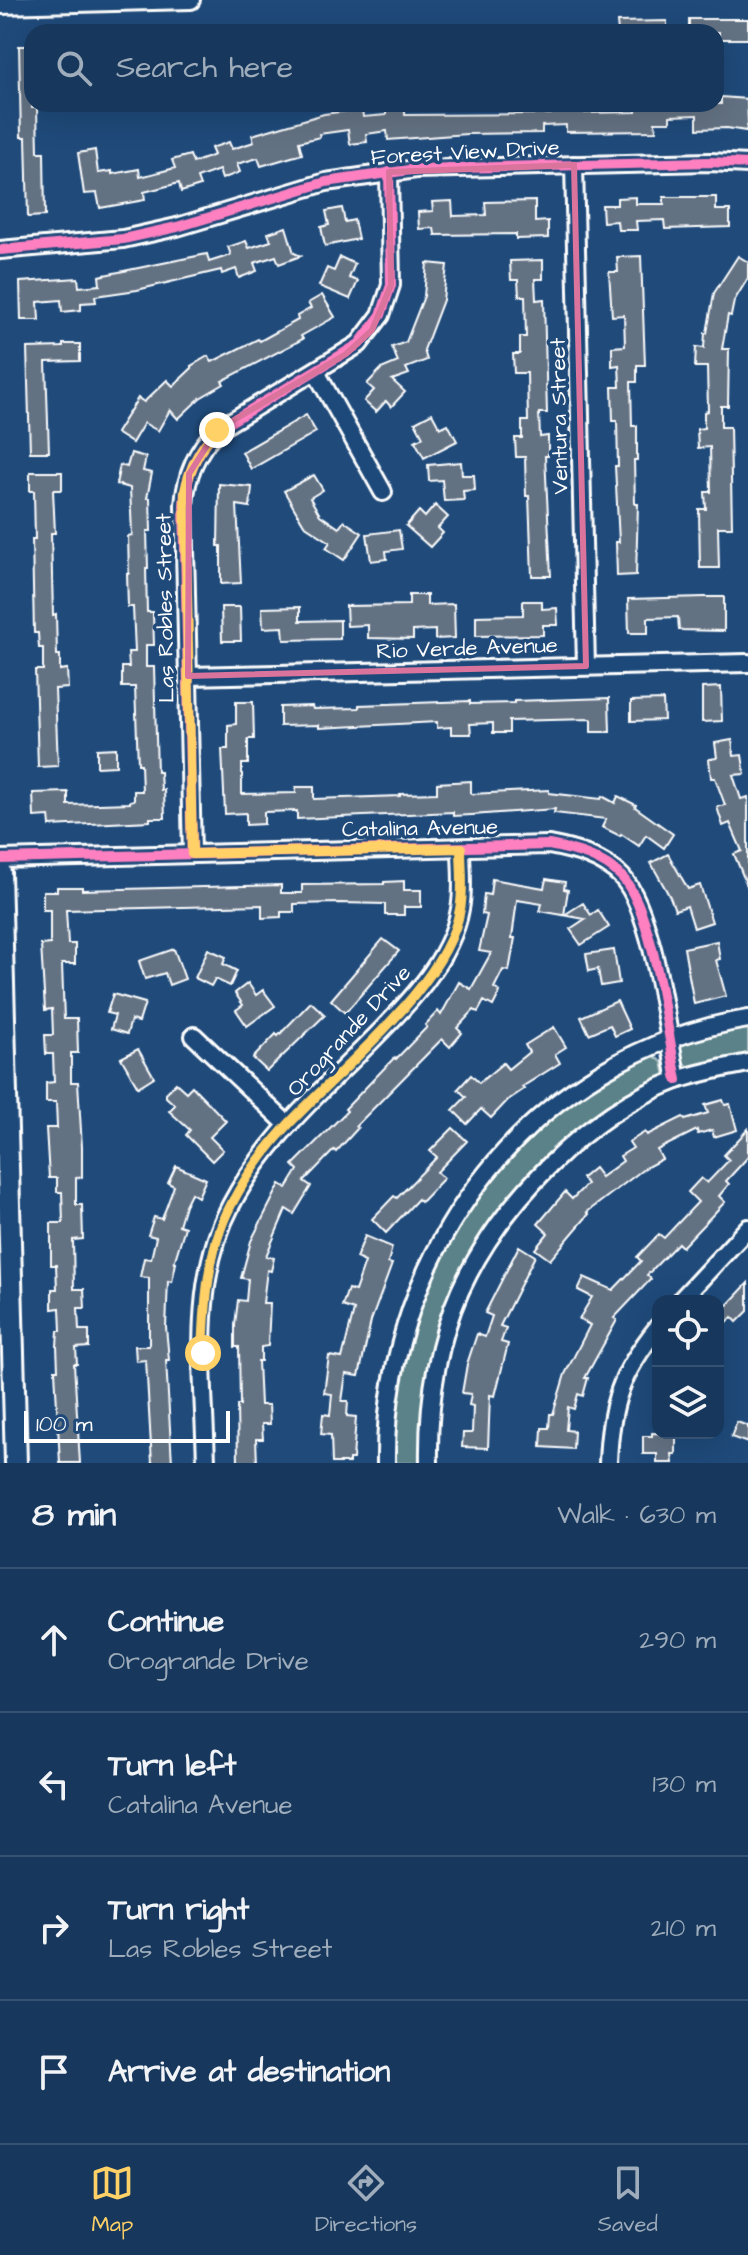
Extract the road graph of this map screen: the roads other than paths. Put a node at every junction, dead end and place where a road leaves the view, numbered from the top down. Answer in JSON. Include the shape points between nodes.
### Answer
{"nodes":[{"id":1,"x":191,"y":0,"type":"edge"},
{"id":2,"x":0,"y":5,"type":"edge"},
{"id":3,"x":748,"y":164,"type":"edge"},
{"id":4,"x":574,"y":165,"type":"junction"},
{"id":5,"x":389,"y":172,"type":"junction"},
{"id":6,"x":0,"y":250,"type":"edge"},
{"id":7,"x":316,"y":372,"type":"junction"},
{"id":8,"x":383,"y":492,"type":"dead end"},
{"id":9,"x":748,"y":663,"type":"edge"},
{"id":10,"x":586,"y":666,"type":"junction"},
{"id":11,"x":188,"y":676,"type":"junction"},
{"id":12,"x":461,"y":848,"type":"junction"},
{"id":13,"x":192,"y":854,"type":"junction"},
{"id":14,"x":0,"y":859,"type":"edge"},
{"id":15,"x":0,"y":872,"type":"edge"},
{"id":16,"x":748,"y":1019,"type":"edge"},
{"id":17,"x":194,"y":1036,"type":"dead end"},
{"id":18,"x":668,"y":1038,"type":"junction"},
{"id":19,"x":748,"y":1063,"type":"edge"},
{"id":20,"x":677,"y":1080,"type":"junction"},
{"id":21,"x":288,"y":1125,"type":"junction"},
{"id":22,"x":748,"y":1228,"type":"edge"},
{"id":23,"x":686,"y":1295,"type":"edge"},
{"id":24,"x":652,"y":1335,"type":"edge"},
{"id":25,"x":16,"y":1463,"type":"edge"},
{"id":26,"x":206,"y":1463,"type":"edge"},
{"id":27,"x":386,"y":1463,"type":"edge"},
{"id":28,"x":429,"y":1463,"type":"edge"},
{"id":29,"x":608,"y":1463,"type":"edge"}],
"edges":[{"from":1,"to":2,"type":"street"},
{"from":3,"to":4,"type":"street","name":"Forest View Drive"},
{"from":4,"to":5,"type":"street","name":"Forest View Drive"},
{"from":4,"to":10,"type":"street","name":"Ventura Street"},
{"from":5,"to":6,"type":"street","name":"Forest View Drive","via":[[326,182],[123,239]]},
{"from":5,"to":7,"type":"street","name":"Las Robles Street","via":[[392,265],[387,302],[359,344]]},
{"from":7,"to":8,"type":"street"},
{"from":7,"to":11,"type":"street","name":"Las Robles Street","via":[[217,430],[196,457],[184,505]]},
{"from":9,"to":10,"type":"street","name":"Rio Verde Avenue"},
{"from":10,"to":11,"type":"street","name":"Rio Verde Avenue"},
{"from":11,"to":13,"type":"street","name":"Las Robles Street"},
{"from":12,"to":13,"type":"street","name":"Catalina Avenue"},
{"from":12,"to":18,"type":"street","name":"Catalina Avenue","via":[[549,845],[582,852],[622,877],[651,942]]},
{"from":12,"to":21,"type":"street","name":"Orogrande Drive","via":[[460,910],[427,979]]},
{"from":13,"to":14,"type":"street","name":"Catalina Avenue"},
{"from":15,"to":25,"type":"street"},
{"from":16,"to":18,"type":"street"},
{"from":17,"to":21,"type":"street"},
{"from":18,"to":20,"type":"street","name":"Catalina Avenue"},
{"from":18,"to":27,"type":"street","via":[[587,1080],[551,1108],[517,1137],[454,1215],[406,1323],[390,1392]]},
{"from":19,"to":20,"type":"street"},
{"from":20,"to":28,"type":"street","via":[[586,1133],[514,1204],[491,1239],[461,1291],[442,1342],[432,1395]]},
{"from":21,"to":26,"type":"street","name":"Orogrande Drive","via":[[229,1207],[212,1256],[203,1340]]},
{"from":22,"to":23,"type":"street"},
{"from":24,"to":29,"type":"street","via":[[621,1384],[609,1431]]}]}
